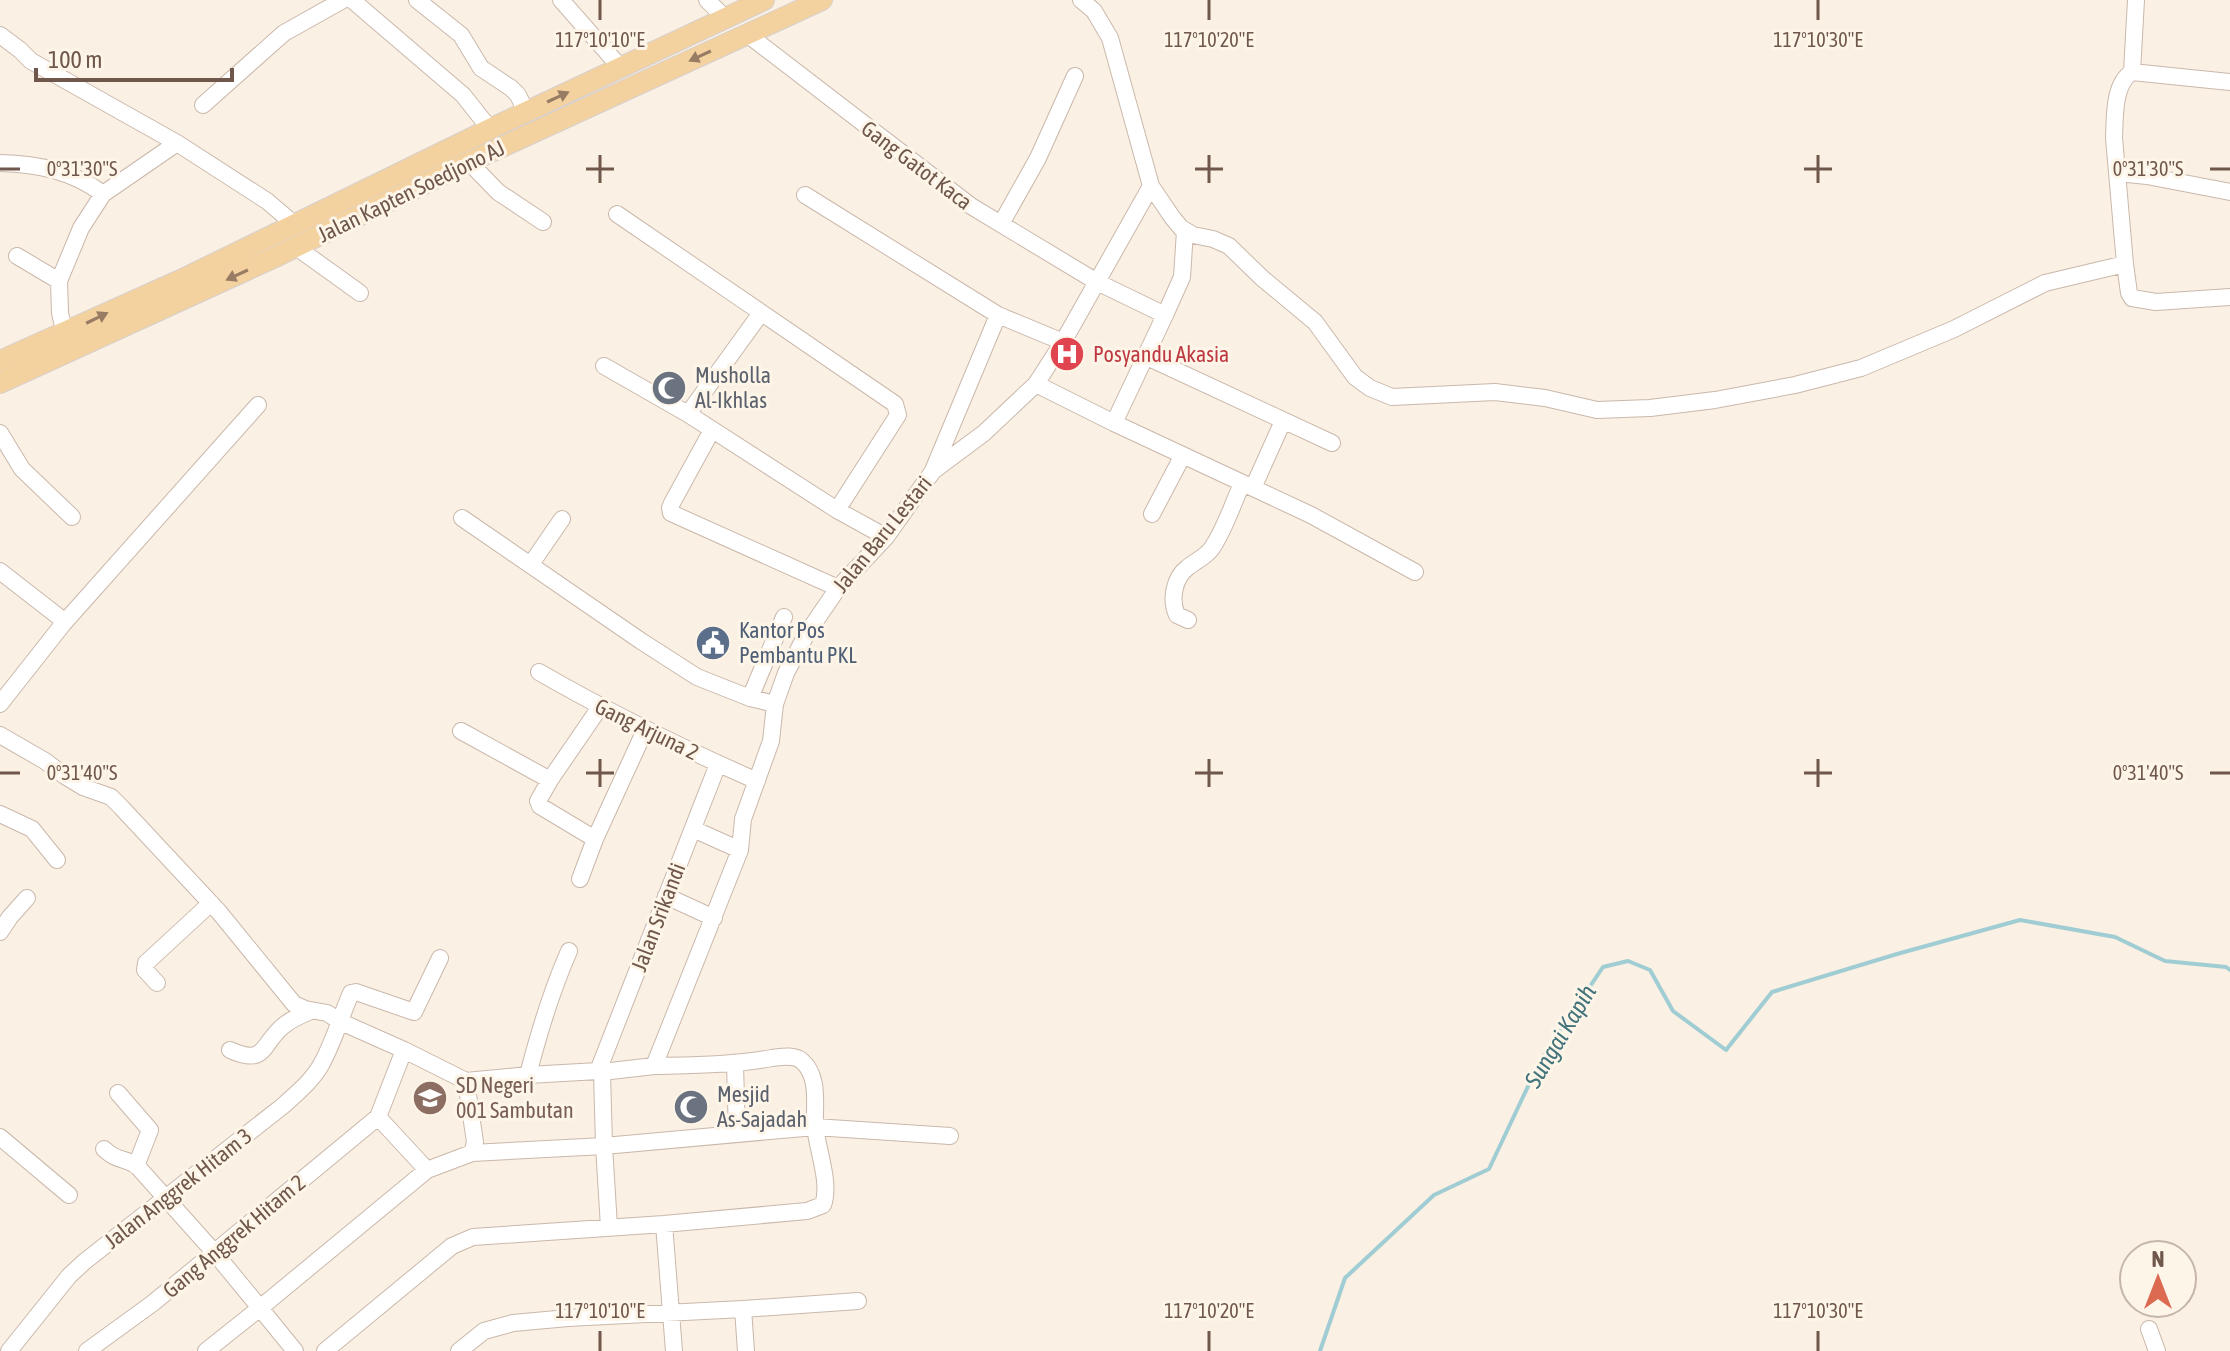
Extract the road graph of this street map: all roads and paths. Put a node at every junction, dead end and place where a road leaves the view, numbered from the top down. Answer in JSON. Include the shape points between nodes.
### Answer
{"nodes":[{"id":1,"x":343,"y":0,"type":"edge"},
{"id":2,"x":352,"y":0,"type":"edge"},
{"id":3,"x":417,"y":0,"type":"edge"},
{"id":4,"x":561,"y":0,"type":"edge"},
{"id":5,"x":707,"y":0,"type":"edge"},
{"id":6,"x":764,"y":0,"type":"edge"},
{"id":7,"x":822,"y":0,"type":"edge"},
{"id":8,"x":2136,"y":0,"type":"edge"},
{"id":9,"x":1093,"y":4,"type":"edge"},
{"id":10,"x":726,"y":19,"type":"junction"},
{"id":11,"x":747,"y":34,"type":"junction"},
{"id":12,"x":2,"y":42,"type":"edge"},
{"id":13,"x":621,"y":68,"type":"junction"},
{"id":14,"x":2132,"y":72,"type":"junction"},
{"id":15,"x":1075,"y":76,"type":"dead end"},
{"id":16,"x":2230,"y":82,"type":"edge"},
{"id":17,"x":203,"y":105,"type":"dead end"},
{"id":18,"x":526,"y":112,"type":"junction"},
{"id":19,"x":490,"y":129,"type":"junction"},
{"id":20,"x":177,"y":143,"type":"junction"},
{"id":21,"x":469,"y":162,"type":"junction"},
{"id":22,"x":0,"y":163,"type":"edge"},
{"id":23,"x":2118,"y":173,"type":"junction"},
{"id":24,"x":1151,"y":186,"type":"junction"},
{"id":25,"x":2230,"y":192,"type":"edge"},
{"id":26,"x":103,"y":194,"type":"junction"},
{"id":27,"x":805,"y":195,"type":"dead end"},
{"id":28,"x":617,"y":214,"type":"dead end"},
{"id":29,"x":543,"y":222,"type":"dead end"},
{"id":30,"x":294,"y":224,"type":"junction"},
{"id":31,"x":1001,"y":224,"type":"junction"},
{"id":32,"x":1185,"y":231,"type":"junction"},
{"id":33,"x":263,"y":239,"type":"junction"},
{"id":34,"x":296,"y":247,"type":"junction"},
{"id":35,"x":17,"y":256,"type":"dead end"},
{"id":36,"x":273,"y":258,"type":"junction"},
{"id":37,"x":2125,"y":264,"type":"junction"},
{"id":38,"x":59,"y":281,"type":"junction"},
{"id":39,"x":1097,"y":282,"type":"junction"},
{"id":40,"x":360,"y":293,"type":"dead end"},
{"id":41,"x":2230,"y":297,"type":"edge"},
{"id":42,"x":761,"y":313,"type":"junction"},
{"id":43,"x":998,"y":315,"type":"junction"},
{"id":44,"x":1165,"y":315,"type":"junction"},
{"id":45,"x":65,"y":334,"type":"junction"},
{"id":46,"x":1063,"y":342,"type":"junction"},
{"id":47,"x":1147,"y":357,"type":"junction"},
{"id":48,"x":0,"y":361,"type":"edge"},
{"id":49,"x":604,"y":366,"type":"dead end"},
{"id":50,"x":0,"y":383,"type":"edge"},
{"id":51,"x":1036,"y":384,"type":"junction"},
{"id":52,"x":258,"y":405,"type":"dead end"},
{"id":53,"x":688,"y":414,"type":"junction"},
{"id":54,"x":1283,"y":421,"type":"junction"},
{"id":55,"x":1114,"y":423,"type":"junction"},
{"id":56,"x":712,"y":430,"type":"junction"},
{"id":57,"x":0,"y":433,"type":"edge"},
{"id":58,"x":1332,"y":443,"type":"dead end"},
{"id":59,"x":1183,"y":455,"type":"junction"},
{"id":60,"x":933,"y":471,"type":"junction"},
{"id":61,"x":1247,"y":486,"type":"junction"},
{"id":62,"x":837,"y":510,"type":"junction"},
{"id":63,"x":1152,"y":514,"type":"dead end"},
{"id":64,"x":72,"y":517,"type":"dead end"},
{"id":65,"x":462,"y":518,"type":"dead end"},
{"id":66,"x":562,"y":519,"type":"dead end"},
{"id":67,"x":886,"y":537,"type":"junction"},
{"id":68,"x":531,"y":564,"type":"junction"},
{"id":69,"x":0,"y":571,"type":"edge"},
{"id":70,"x":1415,"y":572,"type":"dead end"},
{"id":71,"x":838,"y":588,"type":"junction"},
{"id":72,"x":784,"y":617,"type":"dead end"},
{"id":73,"x":1188,"y":620,"type":"dead end"},
{"id":74,"x":63,"y":624,"type":"junction"},
{"id":75,"x":539,"y":672,"type":"dead end"},
{"id":76,"x":750,"y":698,"type":"junction"},
{"id":77,"x":0,"y":704,"type":"edge"},
{"id":78,"x":775,"y":704,"type":"junction"},
{"id":79,"x":600,"y":707,"type":"junction"},
{"id":80,"x":645,"y":730,"type":"junction"},
{"id":81,"x":461,"y":731,"type":"dead end"},
{"id":82,"x":0,"y":735,"type":"edge"},
{"id":83,"x":718,"y":764,"type":"junction"},
{"id":84,"x":550,"y":780,"type":"junction"},
{"id":85,"x":757,"y":781,"type":"junction"},
{"id":86,"x":0,"y":814,"type":"edge"},
{"id":87,"x":693,"y":829,"type":"junction"},
{"id":88,"x":595,"y":839,"type":"junction"},
{"id":89,"x":740,"y":850,"type":"junction"},
{"id":90,"x":57,"y":860,"type":"dead end"},
{"id":91,"x":580,"y":879,"type":"dead end"},
{"id":92,"x":666,"y":896,"type":"junction"},
{"id":93,"x":27,"y":898,"type":"dead end"},
{"id":94,"x":211,"y":903,"type":"junction"},
{"id":95,"x":714,"y":918,"type":"junction"},
{"id":96,"x":0,"y":932,"type":"edge"},
{"id":97,"x":569,"y":951,"type":"dead end"},
{"id":98,"x":440,"y":958,"type":"dead end"},
{"id":99,"x":157,"y":983,"type":"dead end"},
{"id":100,"x":311,"y":1011,"type":"junction"},
{"id":101,"x":341,"y":1022,"type":"junction"},
{"id":102,"x":230,"y":1050,"type":"dead end"},
{"id":103,"x":404,"y":1050,"type":"junction"},
{"id":104,"x":735,"y":1064,"type":"junction"},
{"id":105,"x":654,"y":1066,"type":"junction"},
{"id":106,"x":600,"y":1071,"type":"junction"},
{"id":107,"x":528,"y":1075,"type":"junction"},
{"id":108,"x":466,"y":1081,"type":"junction"},
{"id":109,"x":118,"y":1093,"type":"dead end"},
{"id":110,"x":378,"y":1117,"type":"junction"},
{"id":111,"x":815,"y":1127,"type":"junction"},
{"id":112,"x":737,"y":1134,"type":"junction"},
{"id":113,"x":950,"y":1136,"type":"dead end"},
{"id":114,"x":0,"y":1137,"type":"edge"},
{"id":115,"x":604,"y":1146,"type":"junction"},
{"id":116,"x":104,"y":1149,"type":"dead end"},
{"id":117,"x":472,"y":1153,"type":"junction"},
{"id":118,"x":136,"y":1166,"type":"junction"},
{"id":119,"x":427,"y":1170,"type":"junction"},
{"id":120,"x":69,"y":1195,"type":"dead end"},
{"id":121,"x":165,"y":1197,"type":"junction"},
{"id":122,"x":664,"y":1224,"type":"junction"},
{"id":123,"x":609,"y":1227,"type":"junction"},
{"id":124,"x":214,"y":1252,"type":"junction"},
{"id":125,"x":858,"y":1301,"type":"dead end"},
{"id":126,"x":260,"y":1308,"type":"junction"},
{"id":127,"x":743,"y":1309,"type":"junction"},
{"id":128,"x":672,"y":1312,"type":"junction"},
{"id":129,"x":2149,"y":1329,"type":"dead end"},
{"id":130,"x":14,"y":1349,"type":"edge"},
{"id":131,"x":87,"y":1351,"type":"edge"},
{"id":132,"x":206,"y":1351,"type":"edge"},
{"id":133,"x":295,"y":1351,"type":"edge"},
{"id":134,"x":325,"y":1351,"type":"edge"},
{"id":135,"x":459,"y":1351,"type":"edge"},
{"id":136,"x":674,"y":1351,"type":"edge"},
{"id":137,"x":746,"y":1351,"type":"edge"},
{"id":138,"x":2157,"y":1351,"type":"edge"}],
"edges":[{"from":1,"to":17,"type":"street","via":[[284,33]]},
{"from":2,"to":19,"type":"street","via":[[463,95]]},
{"from":3,"to":18,"type":"street","via":[[461,35],[481,68],[511,88]]},
{"from":4,"to":13,"type":"street"},
{"from":5,"to":10,"type":"street"},
{"from":6,"to":10,"type":"main road","name":"Jalan Kapten Soedjono AJ"},
{"from":7,"to":11,"type":"main road","name":"Jalan Kapten Soedjono AJ"},
{"from":8,"to":14,"type":"street"},
{"from":9,"to":24,"type":"street","via":[[1110,38]]},
{"from":10,"to":13,"type":"main road","name":"Jalan Kapten Soedjono AJ"},
{"from":11,"to":21,"type":"main road","name":"Jalan Kapten Soedjono AJ","one_way":true},
{"from":11,"to":31,"type":"street","name":"Gang Gatot Kaca"},
{"from":12,"to":20,"type":"street"},
{"from":18,"to":13,"type":"main road","name":"Jalan Kapten Soedjono AJ","one_way":true},
{"from":14,"to":16,"type":"street"},
{"from":14,"to":23,"type":"street","via":[[2121,85],[2115,118]]},
{"from":15,"to":31,"type":"street"},
{"from":18,"to":19,"type":"main road","name":"Jalan Kapten Soedjono AJ"},
{"from":19,"to":30,"type":"main road","name":"Jalan Kapten Soedjono AJ"},
{"from":20,"to":26,"type":"street"},
{"from":20,"to":30,"type":"street"},
{"from":21,"to":29,"type":"street","via":[[498,192]]},
{"from":21,"to":34,"type":"main road","name":"Jalan Kapten Soedjono AJ"},
{"from":22,"to":26,"type":"street","via":[[67,174]]},
{"from":23,"to":25,"type":"street"},
{"from":23,"to":37,"type":"street"},
{"from":24,"to":32,"type":"street"},
{"from":24,"to":39,"type":"street","name":"Jalan Baru Lestari"},
{"from":26,"to":38,"type":"street","via":[[81,228]]},
{"from":27,"to":43,"type":"street"},
{"from":28,"to":42,"type":"street"},
{"from":30,"to":33,"type":"main road","name":"Jalan Kapten Soedjono AJ"},
{"from":31,"to":39,"type":"street","name":"Gang Gatot Kaca"},
{"from":32,"to":37,"type":"street","via":[[1229,246],[1315,322],[1355,377],[1370,388],[1392,397],[1495,392],[1597,410],[1715,400],[1861,368],[2045,283]]},
{"from":32,"to":44,"type":"street","via":[[1182,277]]},
{"from":33,"to":36,"type":"main road"},
{"from":45,"to":33,"type":"main road","name":"Jalan Kapten Soedjono AJ","one_way":true},
{"from":34,"to":36,"type":"main road","name":"Jalan Kapten Soedjono AJ"},
{"from":34,"to":40,"type":"street"},
{"from":35,"to":38,"type":"street"},
{"from":36,"to":50,"type":"main road","name":"Jalan Kapten Soedjono AJ","one_way":true},
{"from":37,"to":41,"type":"street","via":[[2132,298],[2156,302]]},
{"from":38,"to":45,"type":"street"},
{"from":39,"to":44,"type":"street","name":"Gang Gatot Kaca"},
{"from":39,"to":46,"type":"street","name":"Jalan Baru Lestari"},
{"from":42,"to":53,"type":"street"},
{"from":42,"to":62,"type":"street","via":[[899,411]]},
{"from":43,"to":46,"type":"street"},
{"from":43,"to":60,"type":"street"},
{"from":44,"to":47,"type":"street"},
{"from":45,"to":48,"type":"main road","name":"Jalan Kapten Soedjono AJ"},
{"from":46,"to":51,"type":"street","name":"Jalan Baru Lestari"},
{"from":47,"to":54,"type":"street"},
{"from":47,"to":55,"type":"street"},
{"from":49,"to":53,"type":"street"},
{"from":51,"to":55,"type":"street"},
{"from":51,"to":60,"type":"street","name":"Jalan Baru Lestari"},
{"from":52,"to":74,"type":"street"},
{"from":53,"to":56,"type":"street"},
{"from":54,"to":58,"type":"street"},
{"from":54,"to":61,"type":"street"},
{"from":55,"to":59,"type":"street"},
{"from":56,"to":62,"type":"street"},
{"from":56,"to":71,"type":"street","via":[[671,513]]},
{"from":57,"to":64,"type":"street","via":[[22,469]]},
{"from":59,"to":61,"type":"street"},
{"from":59,"to":63,"type":"street"},
{"from":60,"to":67,"type":"street","name":"Jalan Baru Lestari"},
{"from":61,"to":70,"type":"street"},
{"from":61,"to":73,"type":"street","via":[[1211,550],[1178,580],[1174,610]]},
{"from":62,"to":67,"type":"street"},
{"from":65,"to":68,"type":"street"},
{"from":66,"to":68,"type":"street"},
{"from":67,"to":71,"type":"street","name":"Jalan Baru Lestari"},
{"from":68,"to":76,"type":"street","via":[[697,677]]},
{"from":69,"to":74,"type":"street"},
{"from":71,"to":78,"type":"street","name":"Jalan Baru Lestari","via":[[799,648]]},
{"from":72,"to":76,"type":"street"},
{"from":74,"to":77,"type":"street"},
{"from":75,"to":79,"type":"street","name":"Gang Arjuna 2"},
{"from":76,"to":78,"type":"street"},
{"from":78,"to":85,"type":"street","name":"Jalan Baru Lestari","via":[[771,741]]},
{"from":79,"to":80,"type":"street","name":"Gang Arjuna 2"},
{"from":79,"to":84,"type":"street"},
{"from":80,"to":83,"type":"street","name":"Gang Arjuna 2"},
{"from":80,"to":88,"type":"street"},
{"from":81,"to":84,"type":"street"},
{"from":82,"to":94,"type":"street","via":[[83,787],[111,797]]},
{"from":83,"to":85,"type":"street","name":"Gang Arjuna 2"},
{"from":83,"to":87,"type":"street","name":"Jalan Srikandi"},
{"from":84,"to":88,"type":"street","via":[[540,806]]},
{"from":85,"to":89,"type":"street","name":"Jalan Baru Lestari","via":[[743,819]]},
{"from":86,"to":90,"type":"street","via":[[32,829]]},
{"from":87,"to":89,"type":"street"},
{"from":87,"to":92,"type":"street","name":"Jalan Srikandi"},
{"from":88,"to":91,"type":"street"},
{"from":89,"to":95,"type":"street","name":"Jalan Baru Lestari"},
{"from":92,"to":95,"type":"street"},
{"from":92,"to":106,"type":"street","name":"Jalan Srikandi"},
{"from":93,"to":96,"type":"street"},
{"from":94,"to":99,"type":"street","via":[[146,963],[145,970]]},
{"from":94,"to":100,"type":"street","via":[[294,1004]]},
{"from":95,"to":105,"type":"street","name":"Jalan Baru Lestari"},
{"from":97,"to":107,"type":"street"},
{"from":98,"to":101,"type":"street","name":"Jalan Anggrek Hitam 3","via":[[414,1012],[354,992]]},
{"from":100,"to":101,"type":"street"},
{"from":100,"to":102,"type":"street","via":[[281,1027],[259,1053]]},
{"from":101,"to":103,"type":"street"},
{"from":101,"to":121,"type":"street","name":"Jalan Anggrek Hitam 3","via":[[307,1083]]},
{"from":103,"to":108,"type":"street"},
{"from":103,"to":110,"type":"street"},
{"from":104,"to":105,"type":"street"},
{"from":104,"to":111,"type":"street","via":[[783,1056],[803,1062],[815,1085]]},
{"from":104,"to":112,"type":"street"},
{"from":105,"to":106,"type":"street"},
{"from":106,"to":107,"type":"street"},
{"from":106,"to":115,"type":"street"},
{"from":107,"to":108,"type":"street"},
{"from":108,"to":117,"type":"street"},
{"from":109,"to":118,"type":"street","via":[[150,1130]]},
{"from":110,"to":119,"type":"street"},
{"from":110,"to":124,"type":"street","name":"Gang Anggrek Hitam 2"},
{"from":111,"to":112,"type":"street"},
{"from":111,"to":113,"type":"street"},
{"from":111,"to":122,"type":"street","via":[[825,1199],[819,1208]]},
{"from":112,"to":115,"type":"street"},
{"from":114,"to":120,"type":"street"},
{"from":115,"to":117,"type":"street"},
{"from":115,"to":123,"type":"street"},
{"from":116,"to":118,"type":"street"},
{"from":117,"to":119,"type":"street"},
{"from":118,"to":121,"type":"street"},
{"from":119,"to":126,"type":"street"},
{"from":121,"to":124,"type":"street"},
{"from":121,"to":130,"type":"street","name":"Jalan Anggrek Hitam 3","via":[[69,1276]]},
{"from":122,"to":123,"type":"street"},
{"from":122,"to":128,"type":"street"},
{"from":123,"to":134,"type":"street","via":[[463,1240]]},
{"from":124,"to":126,"type":"street"},
{"from":124,"to":131,"type":"street","name":"Gang Anggrek Hitam 2"},
{"from":125,"to":127,"type":"street"},
{"from":126,"to":132,"type":"street"},
{"from":126,"to":133,"type":"street"},
{"from":127,"to":128,"type":"street"},
{"from":127,"to":137,"type":"street"},
{"from":128,"to":135,"type":"street","via":[[513,1323],[484,1331]]},
{"from":128,"to":136,"type":"street"},
{"from":129,"to":138,"type":"street"}]}
